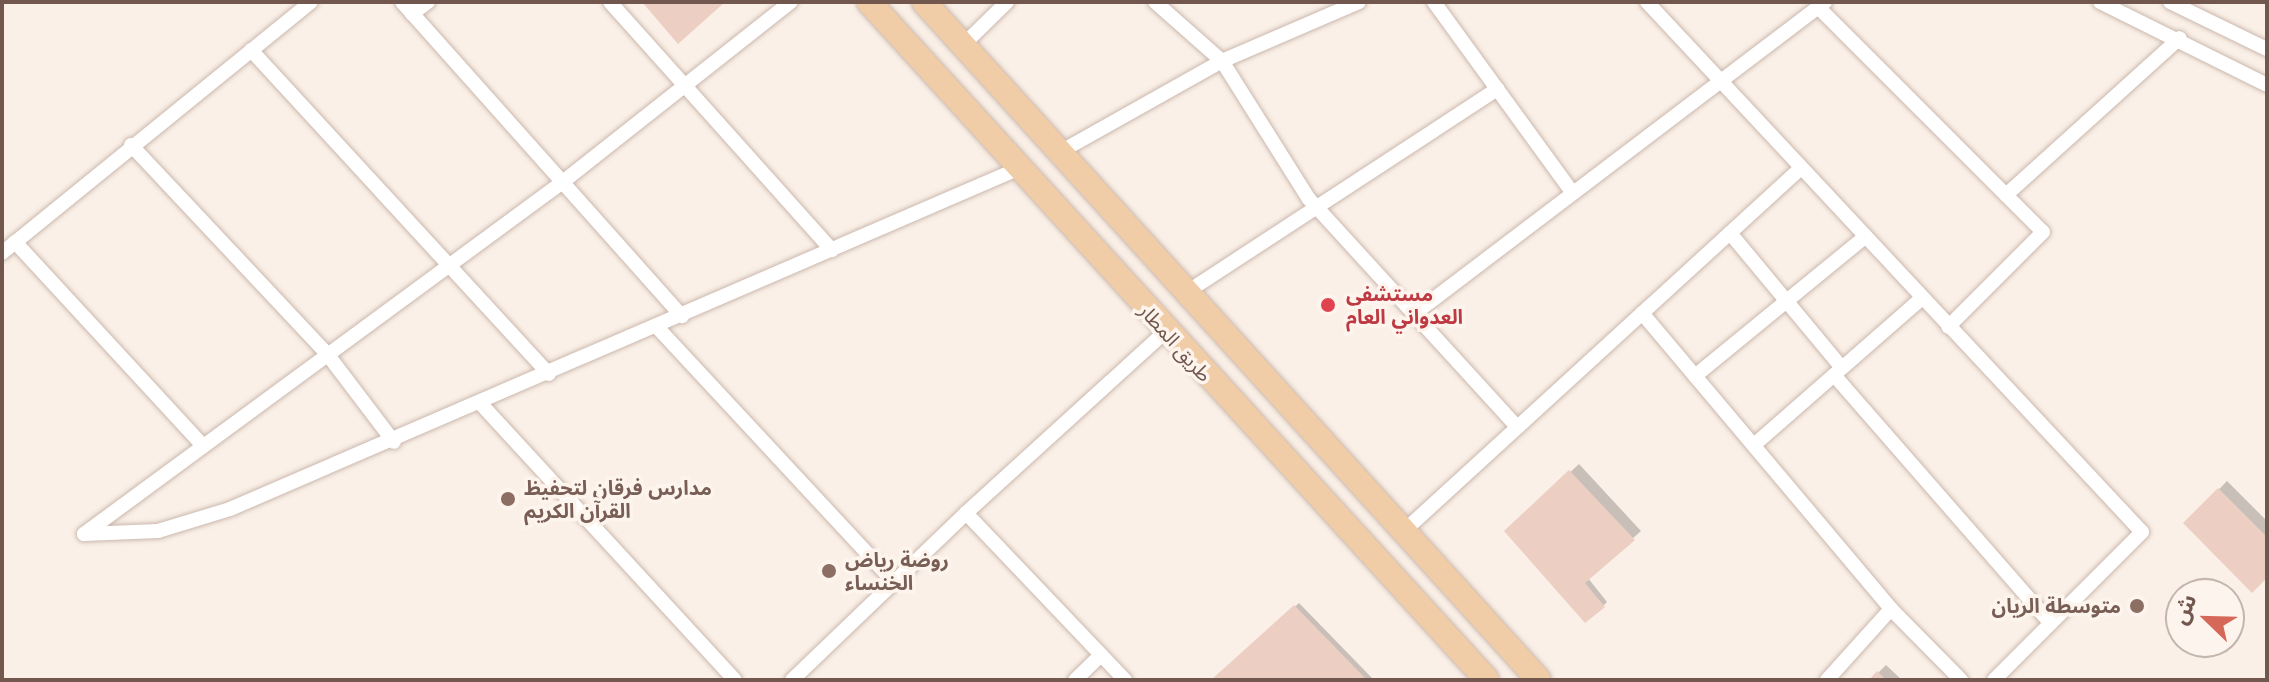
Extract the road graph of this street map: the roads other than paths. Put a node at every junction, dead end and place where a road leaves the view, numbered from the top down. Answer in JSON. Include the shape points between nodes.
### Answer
{"nodes":[{"id":1,"x":402,"y":2,"type":"edge"},
{"id":2,"x":428,"y":2,"type":"edge"},
{"id":3,"x":610,"y":2,"type":"edge"},
{"id":4,"x":791,"y":2,"type":"edge"},
{"id":5,"x":869,"y":2,"type":"edge"},
{"id":6,"x":924,"y":2,"type":"edge"},
{"id":7,"x":1007,"y":2,"type":"edge"},
{"id":8,"x":1155,"y":2,"type":"edge"},
{"id":9,"x":1358,"y":2,"type":"edge"},
{"id":10,"x":1434,"y":2,"type":"edge"},
{"id":11,"x":1647,"y":2,"type":"edge"},
{"id":12,"x":2100,"y":2,"type":"edge"},
{"id":13,"x":2170,"y":2,"type":"edge"},
{"id":14,"x":307,"y":3,"type":"edge"},
{"id":15,"x":1822,"y":5,"type":"edge"},
{"id":16,"x":2197,"y":8,"type":"edge"},
{"id":17,"x":412,"y":14,"type":"junction"},
{"id":18,"x":2180,"y":38,"type":"junction"},
{"id":19,"x":963,"y":45,"type":"junction"},
{"id":20,"x":2267,"y":49,"type":"edge"},
{"id":21,"x":251,"y":50,"type":"junction"},
{"id":22,"x":1222,"y":61,"type":"junction"},
{"id":23,"x":1720,"y":81,"type":"junction"},
{"id":24,"x":2267,"y":85,"type":"edge"},
{"id":25,"x":683,"y":86,"type":"junction"},
{"id":26,"x":1497,"y":89,"type":"junction"},
{"id":27,"x":131,"y":145,"type":"junction"},
{"id":28,"x":1060,"y":152,"type":"junction"},
{"id":29,"x":1020,"y":168,"type":"junction"},
{"id":30,"x":1801,"y":168,"type":"junction"},
{"id":31,"x":564,"y":181,"type":"junction"},
{"id":32,"x":1573,"y":193,"type":"junction"},
{"id":33,"x":2006,"y":195,"type":"junction"},
{"id":34,"x":1316,"y":207,"type":"junction"},
{"id":35,"x":1730,"y":233,"type":"junction"},
{"id":36,"x":1865,"y":237,"type":"junction"},
{"id":37,"x":15,"y":242,"type":"junction"},
{"id":38,"x":832,"y":250,"type":"junction"},
{"id":39,"x":2,"y":253,"type":"edge"},
{"id":40,"x":447,"y":267,"type":"junction"},
{"id":41,"x":1187,"y":292,"type":"junction"},
{"id":42,"x":1922,"y":298,"type":"junction"},
{"id":43,"x":1788,"y":303,"type":"junction"},
{"id":44,"x":1642,"y":313,"type":"junction"},
{"id":45,"x":1414,"y":314,"type":"junction"},
{"id":46,"x":682,"y":316,"type":"junction"},
{"id":47,"x":657,"y":327,"type":"junction"},
{"id":48,"x":1948,"y":327,"type":"junction"},
{"id":49,"x":1165,"y":332,"type":"junction"},
{"id":50,"x":328,"y":355,"type":"junction"},
{"id":51,"x":1838,"y":372,"type":"junction"},
{"id":52,"x":549,"y":374,"type":"junction"},
{"id":53,"x":1695,"y":376,"type":"junction"},
{"id":54,"x":481,"y":404,"type":"junction"},
{"id":55,"x":1517,"y":427,"type":"junction"},
{"id":56,"x":394,"y":442,"type":"junction"},
{"id":57,"x":1754,"y":445,"type":"junction"},
{"id":58,"x":203,"y":446,"type":"junction"},
{"id":59,"x":966,"y":513,"type":"junction"},
{"id":60,"x":1404,"y":531,"type":"junction"},
{"id":61,"x":894,"y":582,"type":"junction"},
{"id":62,"x":1891,"y":609,"type":"junction"},
{"id":63,"x":2050,"y":623,"type":"junction"},
{"id":64,"x":1101,"y":655,"type":"junction"},
{"id":65,"x":735,"y":680,"type":"edge"},
{"id":66,"x":792,"y":680,"type":"edge"},
{"id":67,"x":1075,"y":680,"type":"edge"},
{"id":68,"x":1125,"y":680,"type":"edge"},
{"id":69,"x":1487,"y":680,"type":"edge"},
{"id":70,"x":1539,"y":680,"type":"edge"},
{"id":71,"x":1827,"y":680,"type":"edge"},
{"id":72,"x":1961,"y":680,"type":"edge"},
{"id":73,"x":1994,"y":680,"type":"edge"}],
"edges":[{"from":1,"to":17,"type":"street"},
{"from":2,"to":17,"type":"street"},
{"from":3,"to":25,"type":"street"},
{"from":4,"to":25,"type":"street"},
{"from":5,"to":29,"type":"main road","name":"طريق المطار"},
{"from":6,"to":19,"type":"main road"},
{"from":7,"to":19,"type":"street"},
{"from":8,"to":22,"type":"street"},
{"from":9,"to":22,"type":"street"},
{"from":10,"to":26,"type":"street"},
{"from":11,"to":23,"type":"street"},
{"from":12,"to":18,"type":"street"},
{"from":13,"to":16,"type":"street"},
{"from":14,"to":21,"type":"street"},
{"from":15,"to":23,"type":"street"},
{"from":15,"to":33,"type":"street"},
{"from":16,"to":20,"type":"street"},
{"from":17,"to":31,"type":"street"},
{"from":18,"to":24,"type":"street"},
{"from":18,"to":33,"type":"street"},
{"from":19,"to":28,"type":"main road"},
{"from":21,"to":27,"type":"street"},
{"from":21,"to":40,"type":"street"},
{"from":22,"to":28,"type":"street"},
{"from":22,"to":34,"type":"street"},
{"from":23,"to":30,"type":"street"},
{"from":23,"to":32,"type":"street"},
{"from":25,"to":31,"type":"street"},
{"from":25,"to":38,"type":"street"},
{"from":26,"to":32,"type":"street"},
{"from":26,"to":34,"type":"street"},
{"from":27,"to":37,"type":"street"},
{"from":27,"to":50,"type":"street"},
{"from":28,"to":41,"type":"main road"},
{"from":29,"to":38,"type":"street"},
{"from":29,"to":49,"type":"main road","name":"طريق المطار"},
{"from":30,"to":35,"type":"street"},
{"from":30,"to":36,"type":"street"},
{"from":31,"to":40,"type":"street"},
{"from":31,"to":46,"type":"street"},
{"from":32,"to":45,"type":"street"},
{"from":33,"to":48,"type":"street","via":[[2043,232]]},
{"from":34,"to":41,"type":"street"},
{"from":34,"to":45,"type":"street"},
{"from":35,"to":43,"type":"street"},
{"from":35,"to":44,"type":"street"},
{"from":36,"to":42,"type":"street"},
{"from":36,"to":43,"type":"street"},
{"from":37,"to":39,"type":"street"},
{"from":37,"to":58,"type":"street"},
{"from":38,"to":46,"type":"street"},
{"from":40,"to":50,"type":"street"},
{"from":40,"to":52,"type":"street"},
{"from":41,"to":60,"type":"main road"},
{"from":42,"to":48,"type":"street"},
{"from":42,"to":51,"type":"street"},
{"from":43,"to":51,"type":"street"},
{"from":43,"to":53,"type":"street"},
{"from":44,"to":53,"type":"street"},
{"from":44,"to":55,"type":"street"},
{"from":45,"to":55,"type":"street"},
{"from":46,"to":47,"type":"street"},
{"from":47,"to":52,"type":"street"},
{"from":47,"to":61,"type":"street"},
{"from":48,"to":63,"type":"street","via":[[2142,532]]},
{"from":49,"to":59,"type":"street"},
{"from":49,"to":69,"type":"main road","name":"طريق المطار"},
{"from":50,"to":56,"type":"street"},
{"from":50,"to":58,"type":"street"},
{"from":51,"to":57,"type":"street"},
{"from":51,"to":63,"type":"street"},
{"from":52,"to":54,"type":"street"},
{"from":53,"to":57,"type":"street"},
{"from":54,"to":56,"type":"street"},
{"from":54,"to":65,"type":"street"},
{"from":55,"to":60,"type":"street"},
{"from":56,"to":58,"type":"street","via":[[230,509],[158,531],[84,534]]},
{"from":57,"to":62,"type":"street"},
{"from":59,"to":61,"type":"street"},
{"from":59,"to":64,"type":"street"},
{"from":60,"to":70,"type":"main road"},
{"from":61,"to":66,"type":"street"},
{"from":62,"to":71,"type":"street"},
{"from":62,"to":72,"type":"street"},
{"from":63,"to":73,"type":"street"},
{"from":64,"to":67,"type":"street"},
{"from":64,"to":68,"type":"street"}]}
